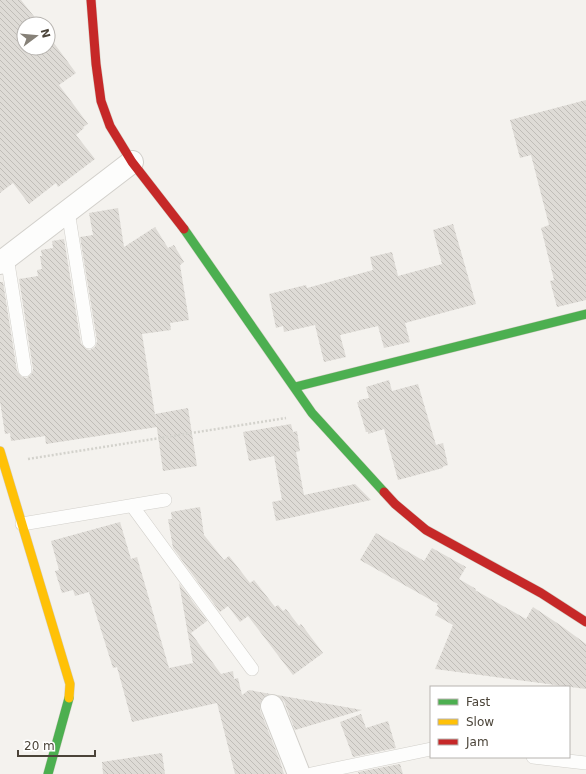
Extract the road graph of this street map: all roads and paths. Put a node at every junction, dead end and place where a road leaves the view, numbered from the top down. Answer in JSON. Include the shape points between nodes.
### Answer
{"nodes":[{"id":1,"x":91,"y":0,"type":"edge"},
{"id":2,"x":132,"y":162,"type":"junction"},
{"id":3,"x":68,"y":211,"type":"junction"},
{"id":4,"x":4,"y":260,"type":"edge"},
{"id":5,"x":586,"y":314,"type":"edge"},
{"id":6,"x":89,"y":342,"type":"dead end"},
{"id":7,"x":25,"y":370,"type":"dead end"},
{"id":8,"x":295,"y":388,"type":"junction"},
{"id":9,"x":312,"y":413,"type":"junction"},
{"id":10,"x":0,"y":451,"type":"edge"},
{"id":11,"x":3,"y":467,"type":"edge"},
{"id":12,"x":165,"y":500,"type":"dead end"},
{"id":13,"x":133,"y":507,"type":"junction"},
{"id":14,"x":22,"y":524,"type":"junction"},
{"id":15,"x":586,"y":622,"type":"edge"},
{"id":16,"x":252,"y":669,"type":"dead end"},
{"id":17,"x":272,"y":706,"type":"dead end"},
{"id":18,"x":430,"y":749,"type":"edge"},
{"id":19,"x":542,"y":758,"type":"edge"},
{"id":20,"x":586,"y":763,"type":"edge"},
{"id":21,"x":48,"y":774,"type":"edge"},
{"id":22,"x":299,"y":774,"type":"edge"},
{"id":23,"x":311,"y":774,"type":"edge"}],
"edges":[{"from":1,"to":2,"type":"street","via":[[102,101],[110,126]]},
{"from":2,"to":3,"type":"street"},
{"from":2,"to":8,"type":"street","via":[[176,218]]},
{"from":3,"to":4,"type":"street"},
{"from":3,"to":6,"type":"lane"},
{"from":4,"to":7,"type":"lane"},
{"from":5,"to":8,"type":"street"},
{"from":8,"to":9,"type":"street"},
{"from":9,"to":11,"type":"path"},
{"from":9,"to":15,"type":"street","via":[[395,504],[426,530],[541,593]]},
{"from":10,"to":11,"type":"street"},
{"from":11,"to":14,"type":"street"},
{"from":12,"to":13,"type":"lane"},
{"from":13,"to":14,"type":"lane"},
{"from":13,"to":16,"type":"lane"},
{"from":14,"to":21,"type":"street","via":[[70,684]]},
{"from":17,"to":22,"type":"street"},
{"from":18,"to":23,"type":"lane"},
{"from":19,"to":20,"type":"lane"}]}
